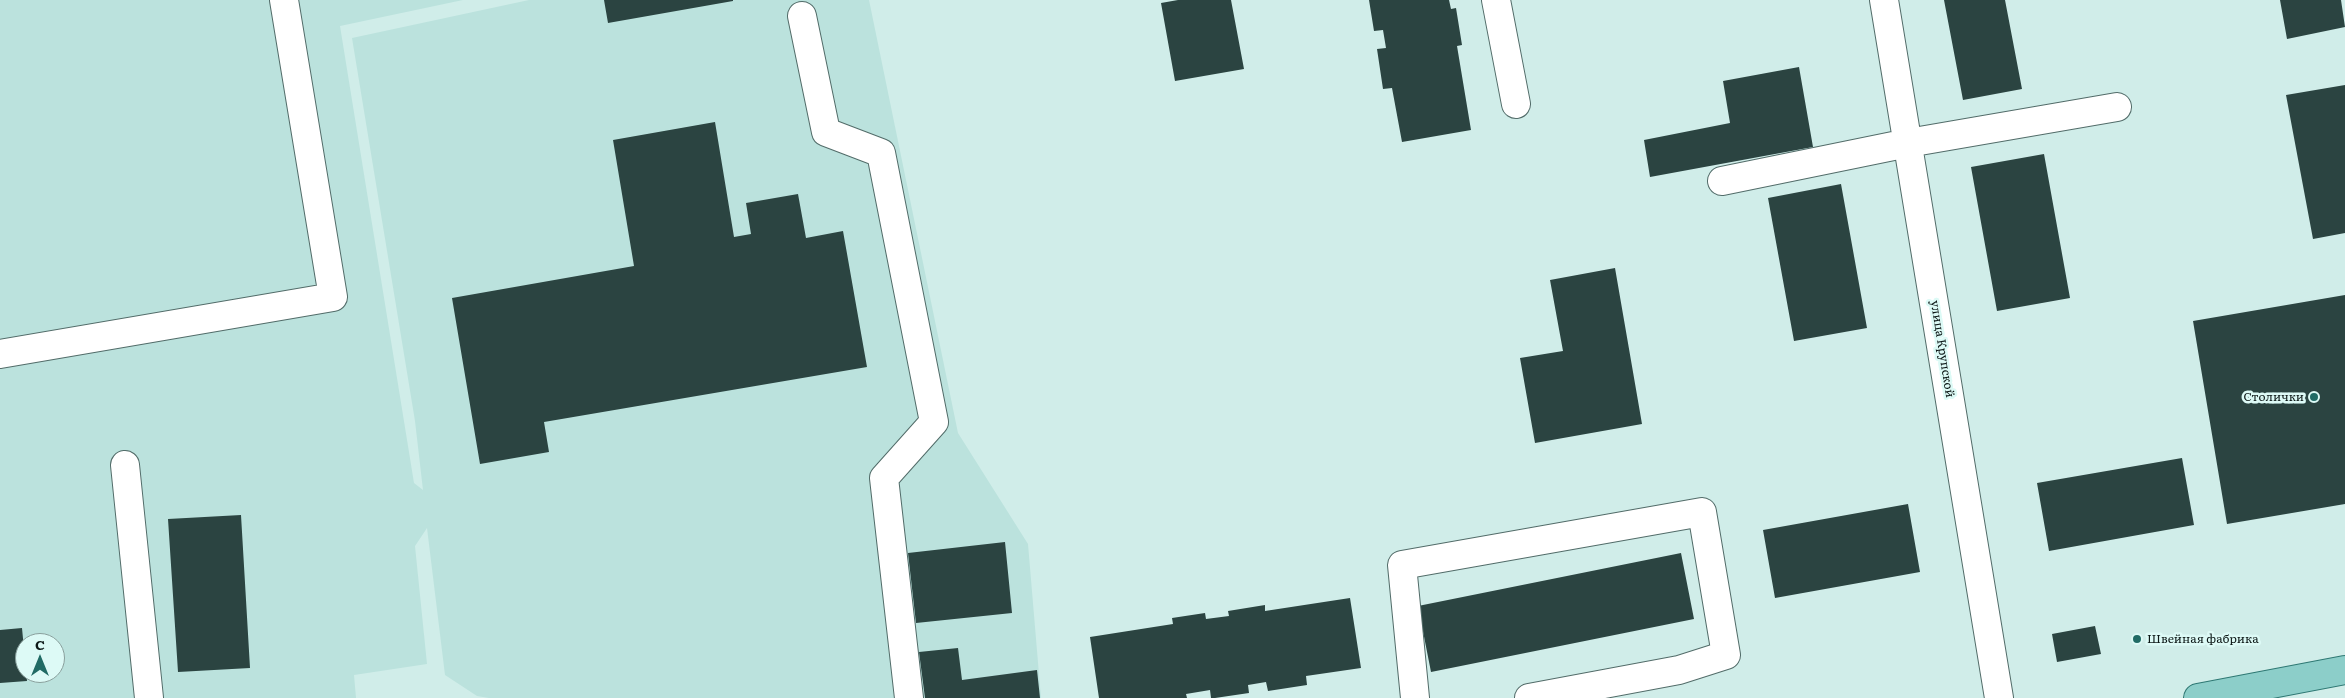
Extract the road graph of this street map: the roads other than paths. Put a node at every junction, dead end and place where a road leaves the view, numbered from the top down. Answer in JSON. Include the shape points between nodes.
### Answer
{"nodes":[{"id":1,"x":284,"y":0,"type":"edge"},
{"id":2,"x":1496,"y":0,"type":"edge"},
{"id":3,"x":1884,"y":0,"type":"edge"},
{"id":4,"x":802,"y":16,"type":"dead end"},
{"id":5,"x":1516,"y":104,"type":"dead end"},
{"id":6,"x":2118,"y":107,"type":"dead end"},
{"id":7,"x":1908,"y":143,"type":"junction"},
{"id":8,"x":1722,"y":181,"type":"dead end"},
{"id":9,"x":0,"y":354,"type":"edge"},
{"id":10,"x":125,"y":465,"type":"dead end"},
{"id":11,"x":2345,"y":670,"type":"edge"},
{"id":12,"x":149,"y":698,"type":"edge"},
{"id":13,"x":909,"y":698,"type":"edge"},
{"id":14,"x":1415,"y":698,"type":"edge"},
{"id":15,"x":1529,"y":698,"type":"edge"},
{"id":16,"x":1999,"y":698,"type":"edge"},
{"id":17,"x":2198,"y":698,"type":"edge"}],
"edges":[{"from":1,"to":9,"type":"street","via":[[334,297]]},
{"from":2,"to":5,"type":"street"},
{"from":3,"to":7,"type":"street","name":"улица Крупской"},
{"from":4,"to":13,"type":"street","via":[[826,132],[881,153],[934,422],[884,478]]},
{"from":6,"to":7,"type":"street"},
{"from":7,"to":8,"type":"street"},
{"from":7,"to":16,"type":"street","name":"улица Крупской"},
{"from":10,"to":12,"type":"street"},
{"from":11,"to":17,"type":"main road"},
{"from":14,"to":15,"type":"street","via":[[1402,565],[1702,512],[1726,655],[1679,670]]}]}
